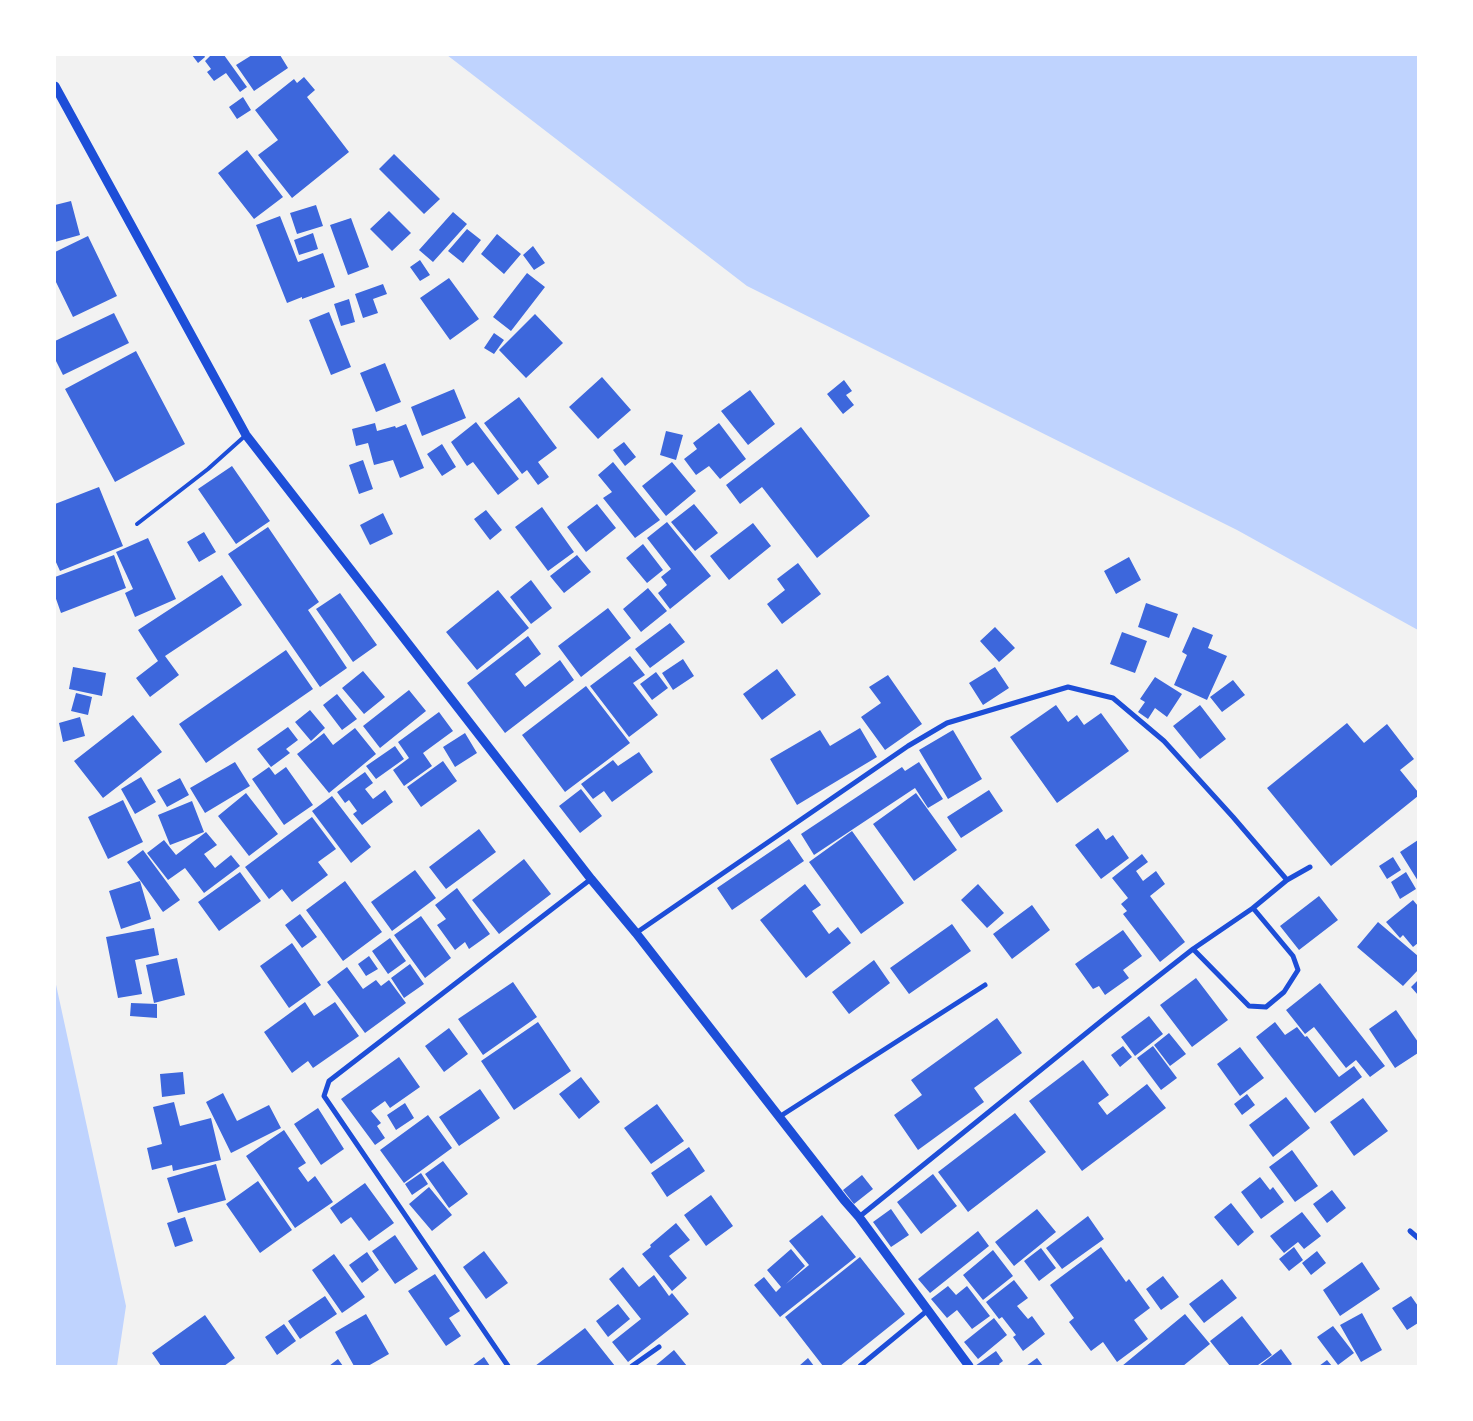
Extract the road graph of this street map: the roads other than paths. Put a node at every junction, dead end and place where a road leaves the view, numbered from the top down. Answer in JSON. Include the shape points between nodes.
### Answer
{"nodes":[{"id":1,"x":55,"y":86,"type":"edge"},
{"id":2,"x":246,"y":435,"type":"junction"},
{"id":3,"x":137,"y":524,"type":"dead end"},
{"id":4,"x":1310,"y":867,"type":"dead end"},
{"id":5,"x":591,"y":879,"type":"junction"},
{"id":6,"x":1287,"y":880,"type":"junction"},
{"id":7,"x":1253,"y":908,"type":"junction"},
{"id":8,"x":636,"y":933,"type":"junction"},
{"id":9,"x":1193,"y":950,"type":"junction"},
{"id":10,"x":985,"y":985,"type":"dead end"},
{"id":11,"x":779,"y":1117,"type":"junction"},
{"id":12,"x":860,"y":1217,"type":"junction"},
{"id":13,"x":1410,"y":1231,"type":"dead end"},
{"id":14,"x":1418,"y":1238,"type":"edge"},
{"id":15,"x":928,"y":1310,"type":"junction"},
{"id":16,"x":659,"y":1347,"type":"dead end"},
{"id":17,"x":508,"y":1366,"type":"edge"},
{"id":18,"x":632,"y":1366,"type":"edge"},
{"id":19,"x":860,"y":1366,"type":"edge"},
{"id":20,"x":969,"y":1366,"type":"edge"}],
"edges":[{"from":1,"to":2,"type":"street"},
{"from":2,"to":3,"type":"lane"},
{"from":2,"to":5,"type":"street"},
{"from":4,"to":6,"type":"street"},
{"from":5,"to":8,"type":"street"},
{"from":5,"to":17,"type":"street","via":[[329,1081],[324,1096]]},
{"from":6,"to":7,"type":"street"},
{"from":6,"to":8,"type":"street","via":[[1164,741],[1113,698],[1068,687],[947,723]]},
{"from":7,"to":9,"type":"street"},
{"from":7,"to":9,"type":"street","via":[[1293,956],[1298,970],[1284,992],[1266,1007],[1249,1006]]},
{"from":8,"to":11,"type":"street"},
{"from":9,"to":12,"type":"street"},
{"from":10,"to":11,"type":"street"},
{"from":11,"to":12,"type":"street"},
{"from":12,"to":15,"type":"street"},
{"from":13,"to":14,"type":"street"},
{"from":15,"to":19,"type":"street"},
{"from":15,"to":20,"type":"street"},
{"from":16,"to":18,"type":"street"}]}
